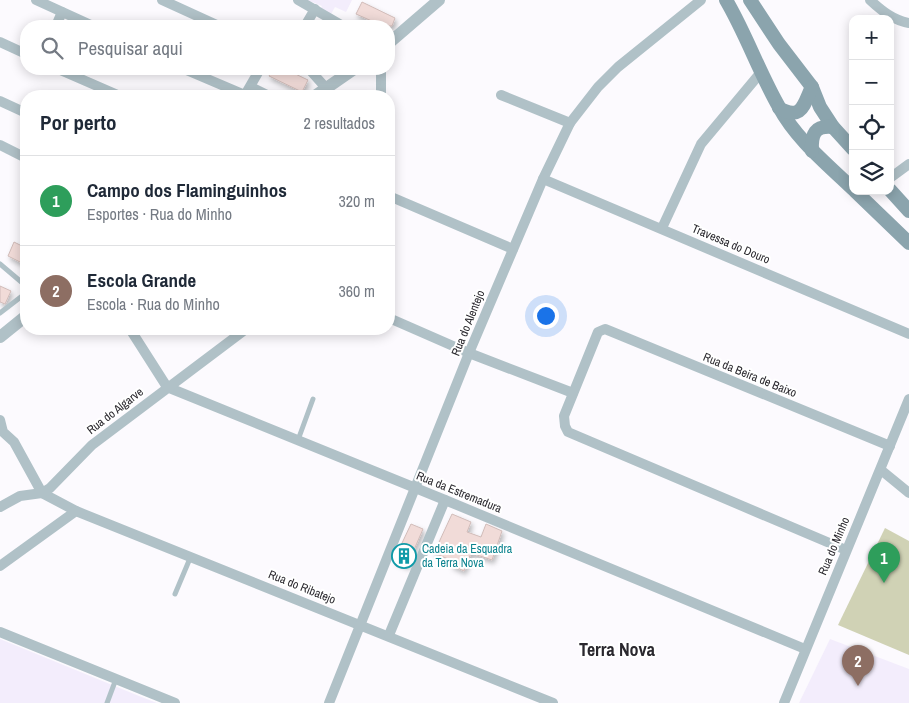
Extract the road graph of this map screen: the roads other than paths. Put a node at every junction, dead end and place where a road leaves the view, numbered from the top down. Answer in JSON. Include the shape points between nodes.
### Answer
{"nodes":[{"id":1,"x":36,"y":0,"type":"edge"},
{"id":2,"x":162,"y":0,"type":"edge"},
{"id":3,"x":298,"y":0,"type":"edge"},
{"id":4,"x":439,"y":0,"type":"edge"},
{"id":5,"x":700,"y":0,"type":"edge"},
{"id":6,"x":726,"y":0,"type":"edge"},
{"id":7,"x":750,"y":0,"type":"edge"},
{"id":8,"x":870,"y":0,"type":"edge"},
{"id":9,"x":315,"y":9,"type":"junction"},
{"id":10,"x":62,"y":12,"type":"junction"},
{"id":11,"x":59,"y":20,"type":"edge"},
{"id":12,"x":80,"y":20,"type":"edge"},
{"id":13,"x":206,"y":20,"type":"edge"},
{"id":14,"x":309,"y":20,"type":"edge"},
{"id":15,"x":333,"y":20,"type":"edge"},
{"id":16,"x":909,"y":23,"type":"edge"},
{"id":17,"x":395,"y":38,"type":"edge"},
{"id":18,"x":0,"y":42,"type":"edge"},
{"id":19,"x":20,"y":51,"type":"edge"},
{"id":20,"x":762,"y":71,"type":"junction"},
{"id":21,"x":72,"y":75,"type":"edge"},
{"id":22,"x":195,"y":75,"type":"edge"},
{"id":23,"x":257,"y":75,"type":"edge"},
{"id":24,"x":314,"y":75,"type":"edge"},
{"id":25,"x":345,"y":75,"type":"edge"},
{"id":26,"x":381,"y":75,"type":"edge"},
{"id":27,"x":812,"y":87,"type":"junction"},
{"id":28,"x":326,"y":88,"type":"junction"},
{"id":29,"x":106,"y":90,"type":"edge"},
{"id":30,"x":221,"y":90,"type":"edge"},
{"id":31,"x":249,"y":90,"type":"edge"},
{"id":32,"x":323,"y":90,"type":"edge"},
{"id":33,"x":381,"y":90,"type":"edge"},
{"id":34,"x":501,"y":95,"type":"dead end"},
{"id":35,"x":0,"y":101,"type":"edge"},
{"id":36,"x":779,"y":108,"type":"junction"},
{"id":37,"x":20,"y":110,"type":"edge"},
{"id":38,"x":570,"y":123,"type":"junction"},
{"id":39,"x":833,"y":127,"type":"junction"},
{"id":40,"x":0,"y":145,"type":"edge"},
{"id":41,"x":849,"y":145,"type":"edge"},
{"id":42,"x":812,"y":151,"type":"junction"},
{"id":43,"x":20,"y":155,"type":"edge"},
{"id":44,"x":909,"y":164,"type":"edge"},
{"id":45,"x":894,"y":175,"type":"edge"},
{"id":46,"x":542,"y":179,"type":"junction"},
{"id":47,"x":849,"y":185,"type":"edge"},
{"id":48,"x":894,"y":194,"type":"edge"},
{"id":49,"x":859,"y":195,"type":"edge"},
{"id":50,"x":395,"y":199,"type":"edge"},
{"id":51,"x":909,"y":211,"type":"edge"},
{"id":52,"x":662,"y":228,"type":"junction"},
{"id":53,"x":909,"y":243,"type":"edge"},
{"id":54,"x":513,"y":249,"type":"junction"},
{"id":55,"x":0,"y":264,"type":"edge"},
{"id":56,"x":20,"y":281,"type":"edge"},
{"id":57,"x":20,"y":298,"type":"edge"},
{"id":58,"x":0,"y":313,"type":"edge"},
{"id":59,"x":20,"y":321,"type":"edge"},
{"id":60,"x":395,"y":321,"type":"edge"},
{"id":61,"x":909,"y":334,"type":"edge"},
{"id":62,"x":134,"y":335,"type":"edge"},
{"id":63,"x":238,"y":335,"type":"edge"},
{"id":64,"x":0,"y":337,"type":"edge"},
{"id":65,"x":469,"y":353,"type":"junction"},
{"id":66,"x":166,"y":387,"type":"junction"},
{"id":67,"x":573,"y":393,"type":"junction"},
{"id":68,"x":313,"y":399,"type":"dead end"},
{"id":69,"x":909,"y":399,"type":"edge"},
{"id":70,"x":0,"y":420,"type":"edge"},
{"id":71,"x":298,"y":441,"type":"junction"},
{"id":72,"x":890,"y":446,"type":"junction"},
{"id":73,"x":881,"y":470,"type":"junction"},
{"id":74,"x":416,"y":489,"type":"junction"},
{"id":75,"x":42,"y":493,"type":"junction"},
{"id":76,"x":909,"y":493,"type":"edge"},
{"id":77,"x":445,"y":500,"type":"junction"},
{"id":78,"x":0,"y":507,"type":"edge"},
{"id":79,"x":76,"y":510,"type":"junction"},
{"id":80,"x":846,"y":550,"type":"junction"},
{"id":81,"x":191,"y":556,"type":"junction"},
{"id":82,"x":0,"y":566,"type":"edge"},
{"id":83,"x":175,"y":594,"type":"dead end"},
{"id":84,"x":361,"y":624,"type":"junction"},
{"id":85,"x":0,"y":632,"type":"edge"},
{"id":86,"x":389,"y":635,"type":"junction"},
{"id":87,"x":805,"y":649,"type":"junction"},
{"id":88,"x":117,"y":679,"type":"junction"},
{"id":89,"x":107,"y":703,"type":"edge"},
{"id":90,"x":175,"y":703,"type":"edge"},
{"id":91,"x":329,"y":703,"type":"edge"},
{"id":92,"x":553,"y":703,"type":"edge"},
{"id":93,"x":784,"y":703,"type":"edge"}],
"edges":[{"from":1,"to":10,"type":"street"},
{"from":2,"to":13,"type":"street"},
{"from":3,"to":9,"type":"street"},
{"from":4,"to":17,"type":"street"},
{"from":5,"to":38,"type":"street","name":"Rua do Alentejo","via":[[618,67]]},
{"from":6,"to":20,"type":"main road"},
{"from":7,"to":27,"type":"main road"},
{"from":8,"to":16,"type":"street","via":[[884,13]]},
{"from":9,"to":14,"type":"street"},
{"from":9,"to":15,"type":"street"},
{"from":10,"to":11,"type":"street"},
{"from":10,"to":12,"type":"street"},
{"from":18,"to":19,"type":"street"},
{"from":20,"to":36,"type":"main road"},
{"from":20,"to":52,"type":"street","via":[[701,144]]},
{"from":21,"to":29,"type":"street"},
{"from":22,"to":30,"type":"street"},
{"from":23,"to":31,"type":"street"},
{"from":24,"to":28,"type":"street"},
{"from":25,"to":28,"type":"street"},
{"from":26,"to":33,"type":"street"},
{"from":27,"to":36,"type":"main road","via":[[805,107],[787,112]]},
{"from":27,"to":39,"type":"main road"},
{"from":28,"to":32,"type":"street"},
{"from":34,"to":38,"type":"street"},
{"from":35,"to":37,"type":"street"},
{"from":36,"to":42,"type":"main road"},
{"from":38,"to":46,"type":"street","name":"Rua do Alentejo"},
{"from":39,"to":41,"type":"main road"},
{"from":39,"to":42,"type":"main road","via":[[824,126],[814,132]]},
{"from":40,"to":43,"type":"street"},
{"from":42,"to":47,"type":"main road"},
{"from":44,"to":45,"type":"street"},
{"from":46,"to":52,"type":"street","name":"Travessa do Douro"},
{"from":46,"to":54,"type":"street","name":"Rua do Alentejo"},
{"from":48,"to":51,"type":"main road"},
{"from":49,"to":53,"type":"main road"},
{"from":50,"to":54,"type":"street"},
{"from":52,"to":61,"type":"street","name":"Travessa do Douro"},
{"from":54,"to":65,"type":"street","name":"Rua do Alentejo"},
{"from":55,"to":56,"type":"lane"},
{"from":57,"to":58,"type":"lane"},
{"from":59,"to":64,"type":"street"},
{"from":60,"to":65,"type":"street"},
{"from":62,"to":66,"type":"street"},
{"from":63,"to":66,"type":"street","name":"Rua do Algarve"},
{"from":65,"to":67,"type":"street"},
{"from":65,"to":74,"type":"street","name":"Rua do Alentejo"},
{"from":66,"to":71,"type":"street","name":"Rua da Estremadura"},
{"from":66,"to":75,"type":"street","name":"Rua do Algarve","via":[[83,452],[54,485]]},
{"from":67,"to":72,"type":"street","name":"Rua da Beira de Baixo","via":[[601,330],[610,331]]},
{"from":67,"to":80,"type":"street","via":[[564,416],[568,432]]},
{"from":68,"to":71,"type":"lane"},
{"from":69,"to":72,"type":"street","name":"Rua do Minho"},
{"from":70,"to":75,"type":"street","via":[[3,432],[14,442]]},
{"from":71,"to":74,"type":"street","name":"Rua da Estremadura"},
{"from":72,"to":73,"type":"street","name":"Rua do Minho"},
{"from":73,"to":76,"type":"street"},
{"from":73,"to":80,"type":"street","name":"Rua do Minho"},
{"from":74,"to":77,"type":"street","name":"Rua da Estremadura"},
{"from":74,"to":84,"type":"street","name":"Rua do Alentejo"},
{"from":75,"to":78,"type":"street","name":"Rua do Algarve","via":[[20,496]]},
{"from":75,"to":79,"type":"street","name":"Rua do Ribatejo"},
{"from":77,"to":86,"type":"street"},
{"from":77,"to":87,"type":"street","name":"Rua da Estremadura"},
{"from":79,"to":81,"type":"street","name":"Rua do Ribatejo"},
{"from":79,"to":82,"type":"street"},
{"from":80,"to":87,"type":"street","name":"Rua do Minho"},
{"from":81,"to":83,"type":"lane"},
{"from":81,"to":84,"type":"street","name":"Rua do Ribatejo"},
{"from":84,"to":86,"type":"street","name":"Rua do Ribatejo"},
{"from":84,"to":91,"type":"street","name":"Rua do Alentejo"},
{"from":85,"to":88,"type":"street"},
{"from":86,"to":92,"type":"street","name":"Rua do Ribatejo"},
{"from":87,"to":93,"type":"street","name":"Rua do Minho"},
{"from":88,"to":89,"type":"lane"},
{"from":88,"to":90,"type":"street"}]}
